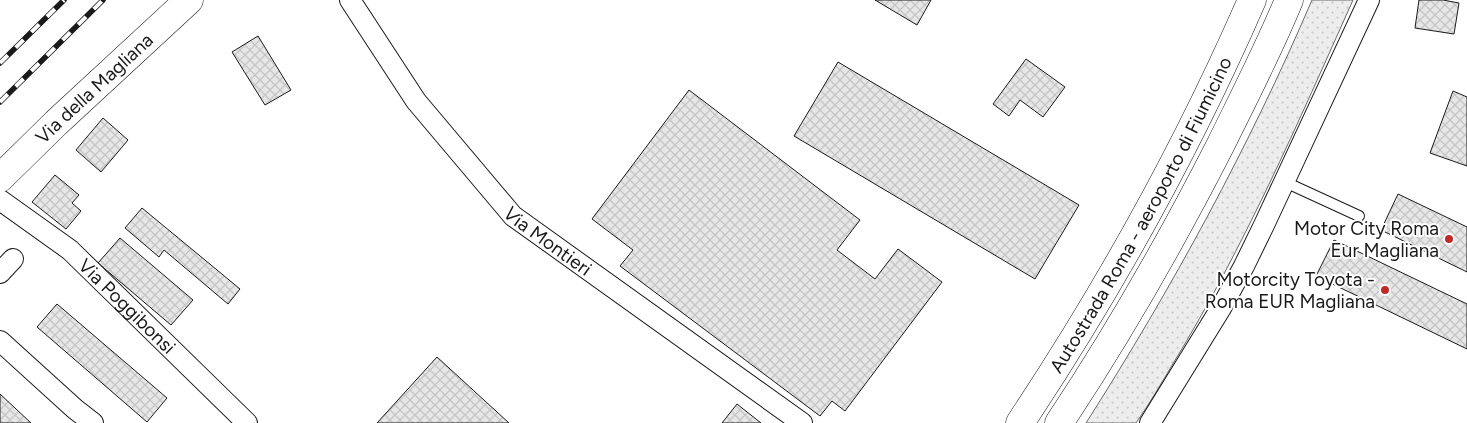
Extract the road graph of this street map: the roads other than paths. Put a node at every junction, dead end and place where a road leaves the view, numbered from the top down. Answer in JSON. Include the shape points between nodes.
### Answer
{"nodes":[{"id":1,"x":189,"y":0,"type":"edge"},
{"id":2,"x":350,"y":0,"type":"edge"},
{"id":3,"x":1252,"y":0,"type":"edge"},
{"id":4,"x":1369,"y":0,"type":"edge"},
{"id":5,"x":1288,"y":3,"type":"edge"},
{"id":6,"x":0,"y":178,"type":"edge"},
{"id":7,"x":1284,"y":182,"type":"junction"},
{"id":8,"x":0,"y":200,"type":"edge"},
{"id":9,"x":1359,"y":216,"type":"dead end"},
{"id":10,"x":13,"y":259,"type":"dead end"},
{"id":11,"x":0,"y":273,"type":"edge"},
{"id":12,"x":0,"y":340,"type":"edge"},
{"id":13,"x":92,"y":423,"type":"edge"},
{"id":14,"x":247,"y":423,"type":"edge"},
{"id":15,"x":802,"y":423,"type":"edge"},
{"id":16,"x":1020,"y":423,"type":"edge"},
{"id":17,"x":1059,"y":423,"type":"edge"},
{"id":18,"x":1150,"y":423,"type":"edge"}],
"edges":[{"from":1,"to":6,"type":"main road","name":"Via della Magliana"},
{"from":2,"to":15,"type":"street","name":"Via Montieri","via":[[416,101],[513,216]]},
{"from":3,"to":16,"type":"main road","name":"Autostrada Roma - aeroporto di Fiumicino","via":[[1157,194],[1093,308]]},
{"from":4,"to":7,"type":"street"},
{"from":5,"to":17,"type":"main road","name":"Autostrada Roma - aeroporto di Fiumicino","via":[[1178,226]]},
{"from":7,"to":9,"type":"lane"},
{"from":7,"to":18,"type":"street","via":[[1221,308]]},
{"from":8,"to":14,"type":"street","name":"Via Poggibonsi","via":[[70,250]]},
{"from":10,"to":11,"type":"street"},
{"from":12,"to":13,"type":"street"}]}
